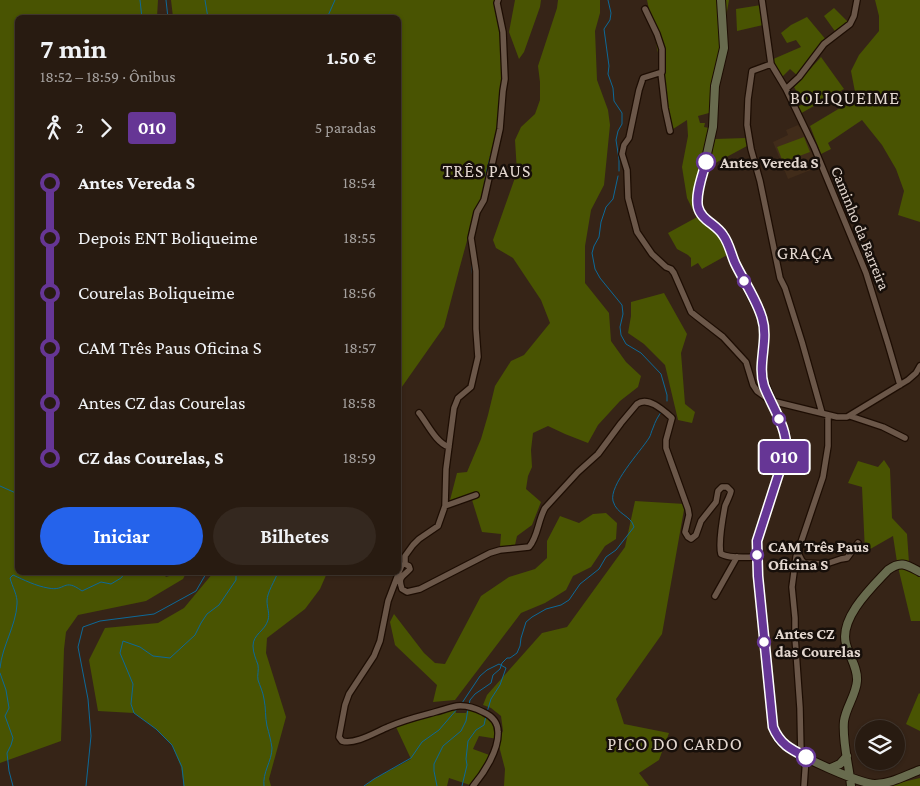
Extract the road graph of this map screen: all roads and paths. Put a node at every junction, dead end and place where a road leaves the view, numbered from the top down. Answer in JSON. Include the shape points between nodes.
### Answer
{"nodes":[{"id":1,"x":498,"y":0,"type":"edge"},
{"id":2,"x":721,"y":0,"type":"edge"},
{"id":3,"x":762,"y":0,"type":"edge"},
{"id":4,"x":857,"y":0,"type":"edge"},
{"id":5,"x":645,"y":9,"type":"dead end"},
{"id":6,"x":771,"y":64,"type":"junction"},
{"id":7,"x":661,"y":73,"type":"junction"},
{"id":8,"x":786,"y":89,"type":"junction"},
{"id":9,"x":670,"y":131,"type":"dead end"},
{"id":10,"x":920,"y":366,"type":"edge"},
{"id":11,"x":900,"y":385,"type":"junction"},
{"id":12,"x":772,"y":402,"type":"junction"},
{"id":13,"x":419,"y":413,"type":"dead end"},
{"id":14,"x":825,"y":414,"type":"junction"},
{"id":15,"x":850,"y":416,"type":"junction"},
{"id":16,"x":905,"y":438,"type":"dead end"},
{"id":17,"x":448,"y":447,"type":"junction"},
{"id":18,"x":476,"y":495,"type":"dead end"},
{"id":19,"x":445,"y":506,"type":"junction"},
{"id":20,"x":858,"y":543,"type":"dead end"},
{"id":21,"x":798,"y":553,"type":"junction"},
{"id":22,"x":737,"y":557,"type":"junction"},
{"id":23,"x":757,"y":557,"type":"junction"},
{"id":24,"x":405,"y":564,"type":"junction"},
{"id":25,"x":401,"y":568,"type":"edge"},
{"id":26,"x":920,"y":572,"type":"edge"},
{"id":27,"x":398,"y":575,"type":"edge"},
{"id":28,"x":715,"y":596,"type":"dead end"},
{"id":29,"x":803,"y":756,"type":"junction"},
{"id":30,"x":847,"y":756,"type":"junction"},
{"id":31,"x":831,"y":768,"type":"junction"},
{"id":32,"x":920,"y":770,"type":"edge"},
{"id":33,"x":850,"y":777,"type":"junction"},
{"id":34,"x":867,"y":785,"type":"edge"},
{"id":35,"x":473,"y":786,"type":"edge"},
{"id":36,"x":804,"y":786,"type":"edge"},
{"id":37,"x":851,"y":786,"type":"edge"}],
"edges":[{"from":1,"to":17,"type":"street","via":[[506,69],[500,129],[472,238],[478,357],[471,387],[456,402]]},
{"from":2,"to":12,"type":"main road","via":[[724,48],[715,86],[713,127],[697,199],[703,216],[724,235],[762,318],[762,374]]},
{"from":3,"to":6,"type":"street","name":"Caminho da Barreira"},
{"from":4,"to":8,"type":"street","via":[[850,24],[824,44]]},
{"from":5,"to":7,"type":"street","via":[[662,49]]},
{"from":6,"to":8,"type":"street","name":"Caminho da Barreira"},
{"from":6,"to":14,"type":"street","via":[[752,72],[747,125],[780,278]]},
{"from":7,"to":9,"type":"street"},
{"from":7,"to":12,"type":"street","via":[[643,78],[629,138],[622,150],[628,170],[628,198],[633,218],[652,254],[674,273],[691,312],[723,337],[747,364],[757,391]]},
{"from":8,"to":11,"type":"street","name":"Caminho da Barreira","via":[[866,273]]},
{"from":10,"to":11,"type":"street"},
{"from":11,"to":15,"type":"street"},
{"from":12,"to":14,"type":"street"},
{"from":12,"to":23,"type":"main road","via":[[786,436],[786,446],[757,541]]},
{"from":13,"to":17,"type":"street","via":[[439,441]]},
{"from":14,"to":15,"type":"street","via":[[842,418]]},
{"from":14,"to":21,"type":"street","via":[[828,446],[822,477]]},
{"from":15,"to":16,"type":"street"},
{"from":17,"to":19,"type":"street"},
{"from":18,"to":19,"type":"street"},
{"from":19,"to":24,"type":"street","via":[[438,526],[413,545]]},
{"from":20,"to":21,"type":"street","via":[[847,558],[830,564],[805,563]]},
{"from":21,"to":29,"type":"street","via":[[792,586]]},
{"from":22,"to":23,"type":"street"},
{"from":22,"to":24,"type":"street","via":[[724,556],[720,550],[730,494],[727,487],[718,490],[716,502],[701,521],[696,535],[691,539],[686,535],[688,509],[666,448],[672,418],[648,401],[640,401],[598,454],[545,508],[529,547],[490,553],[420,589],[407,592],[400,583],[402,575],[410,569]]},
{"from":22,"to":28,"type":"street"},
{"from":23,"to":29,"type":"main road","via":[[773,727],[782,743]]},
{"from":24,"to":25,"type":"street"},
{"from":26,"to":30,"type":"main road","via":[[904,564],[892,567],[860,602],[847,625],[845,639],[857,680],[845,718]]},
{"from":27,"to":35,"type":"street","via":[[388,601],[380,641],[349,694],[339,734],[342,741],[357,740],[395,724],[455,706],[468,706],[491,716],[498,731],[488,765]]},
{"from":29,"to":31,"type":"main road"},
{"from":29,"to":36,"type":"street"},
{"from":30,"to":31,"type":"main road"},
{"from":30,"to":33,"type":"main road"},
{"from":31,"to":33,"type":"main road"},
{"from":32,"to":34,"type":"main road","via":[[882,784]]},
{"from":33,"to":34,"type":"main road"},
{"from":33,"to":37,"type":"main road"}]}
